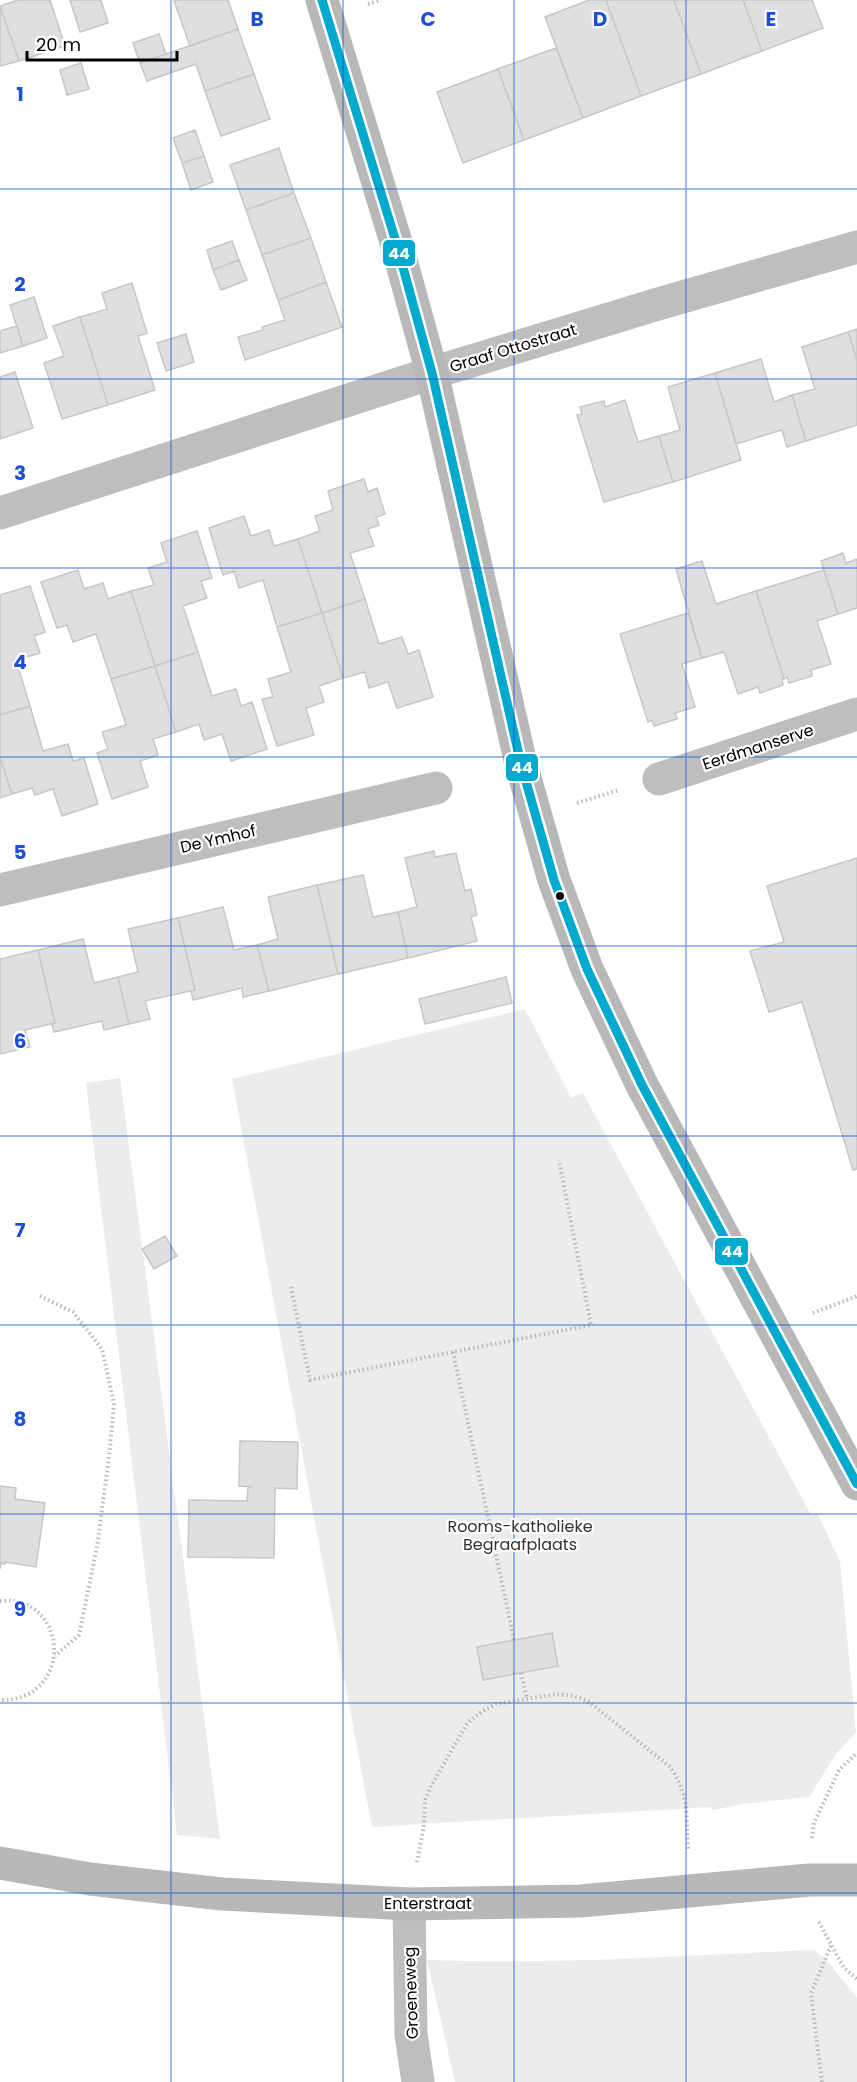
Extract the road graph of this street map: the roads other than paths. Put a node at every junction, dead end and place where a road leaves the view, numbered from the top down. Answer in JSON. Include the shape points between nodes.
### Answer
{"nodes":[{"id":1,"x":322,"y":0,"type":"edge"},
{"id":2,"x":857,"y":247,"type":"edge"},
{"id":3,"x":432,"y":373,"type":"junction"},
{"id":4,"x":0,"y":513,"type":"edge"},
{"id":5,"x":857,"y":714,"type":"edge"},
{"id":6,"x":659,"y":779,"type":"road end"},
{"id":7,"x":436,"y":788,"type":"dead end"},
{"id":8,"x":0,"y":890,"type":"edge"},
{"id":9,"x":857,"y":1484,"type":"edge"},
{"id":10,"x":0,"y":1863,"type":"edge"},
{"id":11,"x":857,"y":1880,"type":"edge"},
{"id":12,"x":409,"y":1904,"type":"junction"},
{"id":13,"x":418,"y":2082,"type":"edge"}],
"edges":[{"from":1,"to":3,"type":"main road"},
{"from":2,"to":3,"type":"street","name":"Graaf Ottostraat"},
{"from":3,"to":4,"type":"street","name":"Graaf Ottostraat"},
{"from":3,"to":9,"type":"main road","via":[[521,764],[554,880],[587,969],[637,1074]]},
{"from":5,"to":6,"type":"street","name":"Eerdmanserve"},
{"from":7,"to":8,"type":"street","name":"De Ymhof"},
{"from":10,"to":12,"type":"main road","name":"Enterstraat","via":[[90,1879],[222,1894]]},
{"from":11,"to":12,"type":"main road","name":"Enterstraat","via":[[808,1880],[581,1901]]},
{"from":12,"to":13,"type":"street","name":"Groeneweg","via":[[411,2034]]}]}
